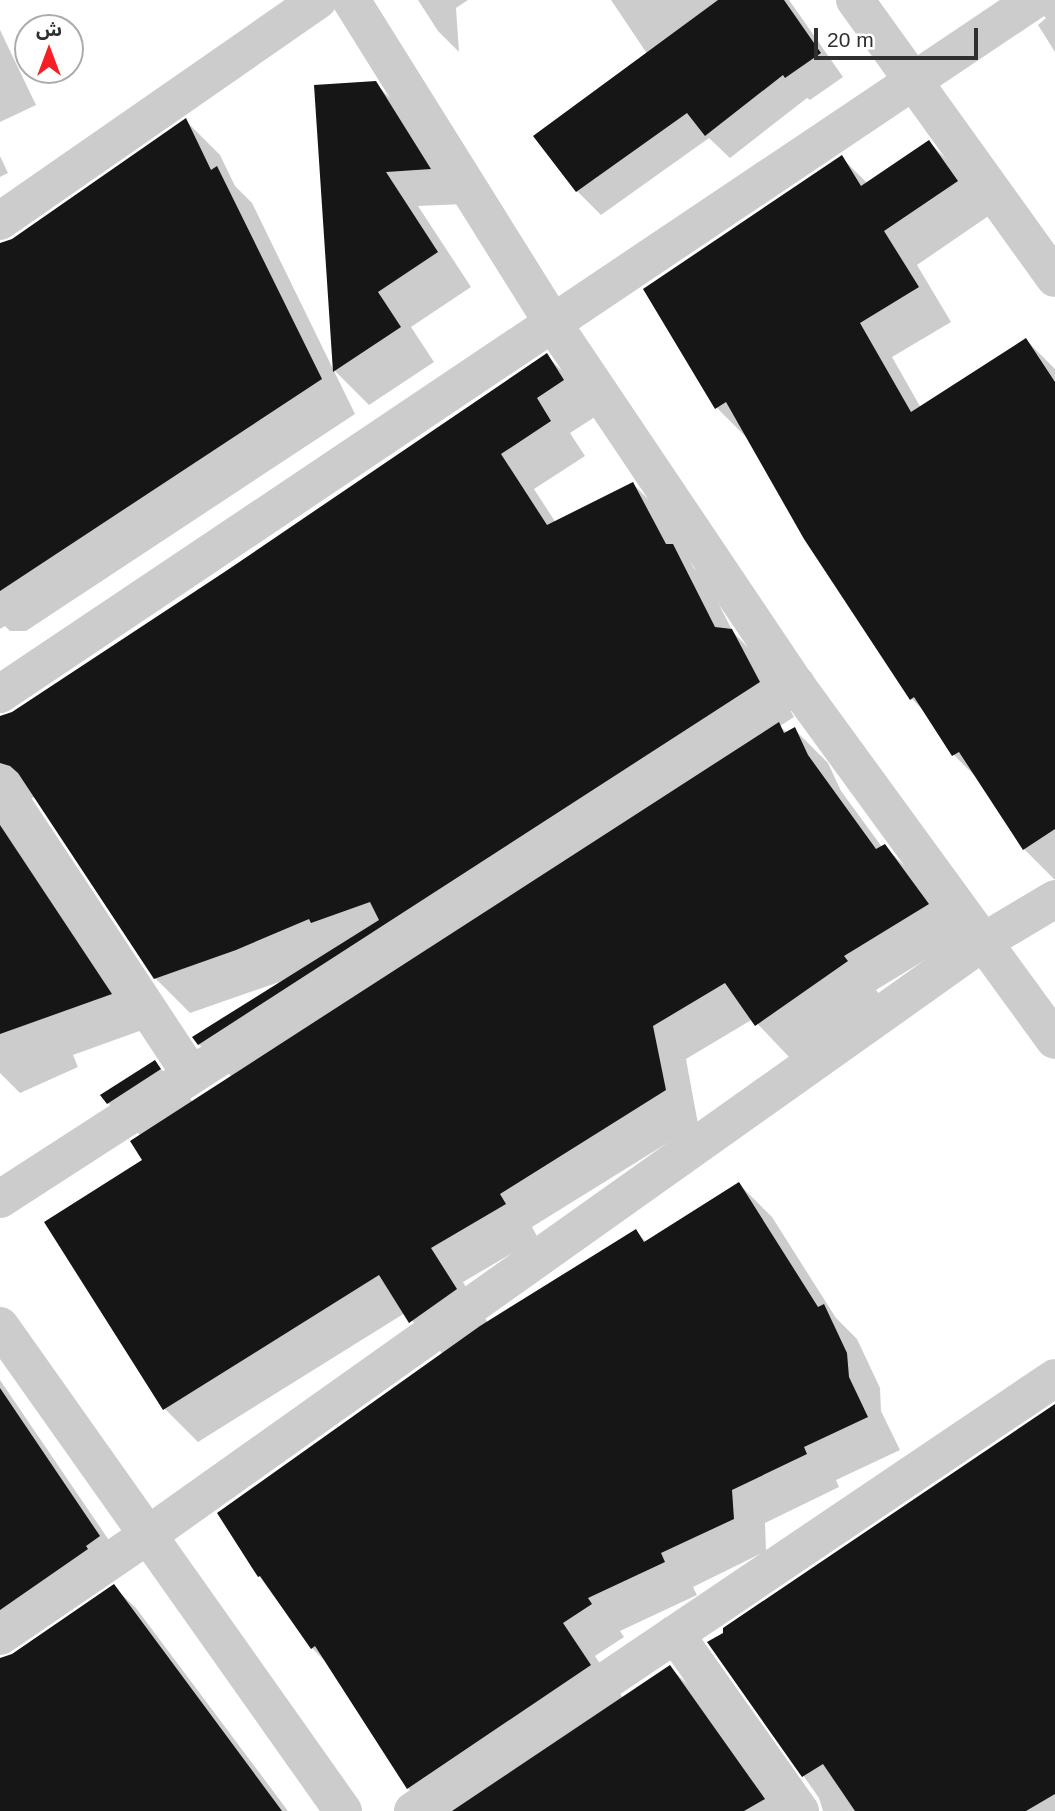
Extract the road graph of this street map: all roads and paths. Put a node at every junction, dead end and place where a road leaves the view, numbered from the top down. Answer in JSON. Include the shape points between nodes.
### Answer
{"nodes":[{"id":1,"x":318,"y":0,"type":"edge"},
{"id":2,"x":351,"y":0,"type":"edge"},
{"id":3,"x":855,"y":0,"type":"edge"},
{"id":4,"x":1034,"y":0,"type":"edge"},
{"id":5,"x":914,"y":82,"type":"junction"},
{"id":6,"x":0,"y":221,"type":"edge"},
{"id":7,"x":1055,"y":278,"type":"edge"},
{"id":8,"x":554,"y":325,"type":"junction"},
{"id":9,"x":796,"y":685,"type":"junction"},
{"id":10,"x":0,"y":694,"type":"edge"},
{"id":11,"x":0,"y":785,"type":"edge"},
{"id":12,"x":1055,"y":900,"type":"edge"},
{"id":13,"x":983,"y":942,"type":"junction"},
{"id":14,"x":1055,"y":1040,"type":"edge"},
{"id":15,"x":191,"y":1075,"type":"junction"},
{"id":16,"x":0,"y":1199,"type":"edge"},
{"id":17,"x":0,"y":1326,"type":"edge"},
{"id":18,"x":1055,"y":1378,"type":"edge"},
{"id":19,"x":148,"y":1535,"type":"junction"},
{"id":20,"x":675,"y":1634,"type":"junction"},
{"id":21,"x":0,"y":1636,"type":"edge"},
{"id":22,"x":343,"y":1811,"type":"edge"},
{"id":23,"x":413,"y":1811,"type":"edge"},
{"id":24,"x":800,"y":1811,"type":"edge"}],
"edges":[{"from":1,"to":6,"type":"street"},
{"from":2,"to":8,"type":"street"},
{"from":3,"to":5,"type":"street"},
{"from":4,"to":5,"type":"street"},
{"from":5,"to":7,"type":"street"},
{"from":5,"to":8,"type":"street"},
{"from":8,"to":9,"type":"street"},
{"from":8,"to":10,"type":"street"},
{"from":9,"to":13,"type":"street"},
{"from":9,"to":15,"type":"street"},
{"from":11,"to":15,"type":"street"},
{"from":12,"to":13,"type":"street"},
{"from":13,"to":14,"type":"street"},
{"from":13,"to":19,"type":"street"},
{"from":15,"to":16,"type":"street"},
{"from":17,"to":19,"type":"street"},
{"from":18,"to":20,"type":"street"},
{"from":19,"to":21,"type":"street"},
{"from":19,"to":22,"type":"street"},
{"from":20,"to":23,"type":"street"},
{"from":20,"to":24,"type":"street"}]}
